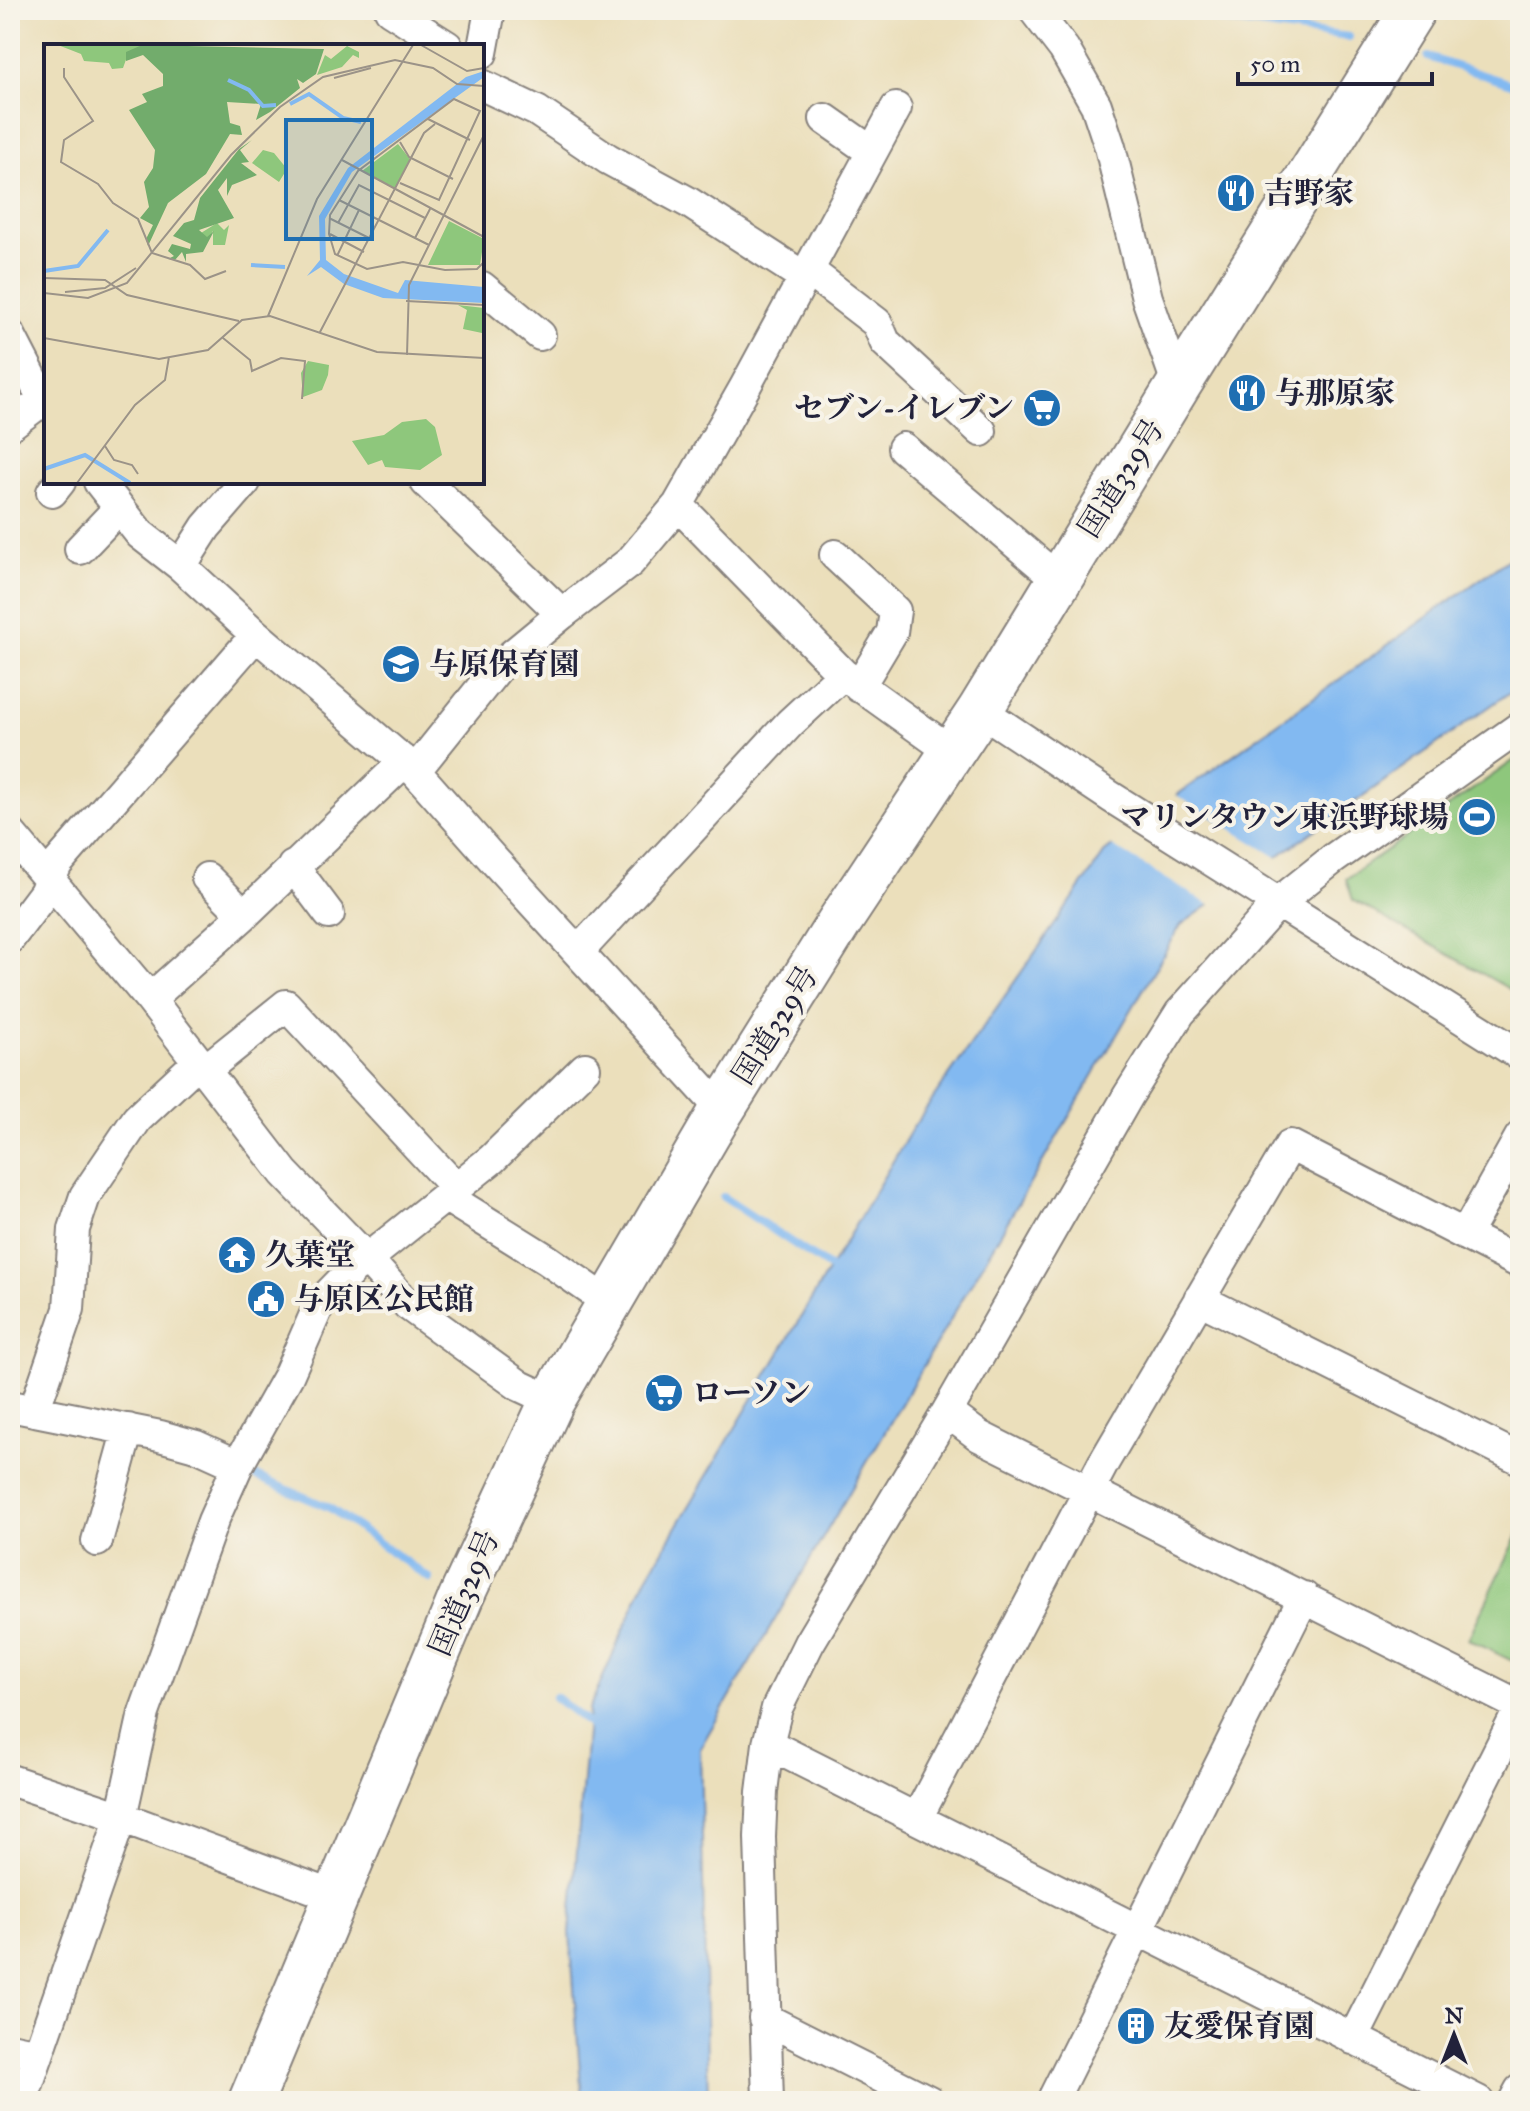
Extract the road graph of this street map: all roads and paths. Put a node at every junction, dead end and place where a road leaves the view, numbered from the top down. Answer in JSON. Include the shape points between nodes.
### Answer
{"nodes":[{"id":1,"x":390,"y":10,"type":"edge"},
{"id":2,"x":490,"y":10,"type":"edge"},
{"id":3,"x":1034,"y":10,"type":"edge"},
{"id":4,"x":1413,"y":10,"type":"edge"},
{"id":5,"x":444,"y":44,"type":"edge"},
{"id":6,"x":484,"y":44,"type":"edge"},
{"id":7,"x":484,"y":86,"type":"edge"},
{"id":8,"x":896,"y":108,"type":"dead end"},
{"id":9,"x":825,"y":119,"type":"dead end"},
{"id":10,"x":872,"y":152,"type":"junction"},
{"id":11,"x":806,"y":273,"type":"junction"},
{"id":12,"x":484,"y":289,"type":"edge"},
{"id":13,"x":10,"y":335,"type":"edge"},
{"id":14,"x":540,"y":335,"type":"dead end"},
{"id":15,"x":1178,"y":386,"type":"junction"},
{"id":16,"x":44,"y":402,"type":"edge"},
{"id":17,"x":10,"y":425,"type":"edge"},
{"id":18,"x":981,"y":431,"type":"dead end"},
{"id":19,"x":903,"y":448,"type":"dead end"},
{"id":20,"x":101,"y":484,"type":"edge"},
{"id":21,"x":243,"y":484,"type":"edge"},
{"id":22,"x":428,"y":484,"type":"edge"},
{"id":23,"x":678,"y":505,"type":"junction"},
{"id":24,"x":119,"y":508,"type":"junction"},
{"id":25,"x":80,"y":549,"type":"dead end"},
{"id":26,"x":835,"y":555,"type":"dead end"},
{"id":27,"x":181,"y":566,"type":"junction"},
{"id":28,"x":1059,"y":580,"type":"junction"},
{"id":29,"x":562,"y":614,"type":"junction"},
{"id":30,"x":256,"y":635,"type":"junction"},
{"id":31,"x":851,"y":681,"type":"junction"},
{"id":32,"x":980,"y":710,"type":"junction"},
{"id":33,"x":1520,"y":727,"type":"edge"},
{"id":34,"x":952,"y":752,"type":"junction"},
{"id":35,"x":410,"y":766,"type":"junction"},
{"id":36,"x":10,"y":833,"type":"edge"},
{"id":37,"x":293,"y":866,"type":"junction"},
{"id":38,"x":207,"y":878,"type":"dead end"},
{"id":39,"x":48,"y":880,"type":"junction"},
{"id":40,"x":1279,"y":902,"type":"junction"},
{"id":41,"x":329,"y":914,"type":"dead end"},
{"id":42,"x":244,"y":915,"type":"junction"},
{"id":43,"x":10,"y":938,"type":"edge"},
{"id":44,"x":578,"y":952,"type":"junction"},
{"id":45,"x":150,"y":999,"type":"junction"},
{"id":46,"x":1520,"y":1055,"type":"edge"},
{"id":47,"x":202,"y":1066,"type":"junction"},
{"id":48,"x":585,"y":1068,"type":"dead end"},
{"id":49,"x":722,"y":1110,"type":"junction"},
{"id":50,"x":1520,"y":1137,"type":"edge"},
{"id":51,"x":451,"y":1192,"type":"junction"},
{"id":52,"x":1465,"y":1235,"type":"junction"},
{"id":53,"x":367,"y":1259,"type":"junction"},
{"id":54,"x":1520,"y":1263,"type":"edge"},
{"id":55,"x":1199,"y":1299,"type":"junction"},
{"id":56,"x":608,"y":1302,"type":"junction"},
{"id":57,"x":552,"y":1401,"type":"junction"},
{"id":58,"x":22,"y":1409,"type":"edge"},
{"id":59,"x":947,"y":1412,"type":"junction"},
{"id":60,"x":128,"y":1429,"type":"junction"},
{"id":61,"x":1520,"y":1459,"type":"edge"},
{"id":62,"x":238,"y":1465,"type":"junction"},
{"id":63,"x":1088,"y":1491,"type":"junction"},
{"id":64,"x":97,"y":1541,"type":"dead end"},
{"id":65,"x":1304,"y":1597,"type":"junction"},
{"id":66,"x":1520,"y":1707,"type":"edge"},
{"id":67,"x":768,"y":1744,"type":"junction"},
{"id":68,"x":10,"y":1780,"type":"edge"},
{"id":69,"x":121,"y":1817,"type":"junction"},
{"id":70,"x":917,"y":1818,"type":"junction"},
{"id":71,"x":337,"y":1897,"type":"junction"},
{"id":72,"x":1138,"y":1930,"type":"junction"},
{"id":73,"x":764,"y":2018,"type":"junction"},
{"id":74,"x":1353,"y":2039,"type":"junction"},
{"id":75,"x":24,"y":2051,"type":"edge"},
{"id":76,"x":1520,"y":2090,"type":"edge"},
{"id":77,"x":22,"y":2101,"type":"edge"},
{"id":78,"x":251,"y":2101,"type":"edge"},
{"id":79,"x":768,"y":2101,"type":"edge"},
{"id":80,"x":929,"y":2101,"type":"edge"},
{"id":81,"x":1052,"y":2101,"type":"edge"},
{"id":82,"x":1478,"y":2101,"type":"edge"},
{"id":83,"x":1514,"y":2101,"type":"edge"}],
"edges":[{"from":1,"to":5,"type":"street"},
{"from":2,"to":6,"type":"street"},
{"from":3,"to":15,"type":"street","via":[[1096,105],[1147,298]]},
{"from":4,"to":15,"type":"highway","name":"国道329号"},
{"from":7,"to":11,"type":"street","via":[[537,111],[608,159]]},
{"from":8,"to":10,"type":"street"},
{"from":9,"to":10,"type":"street"},
{"from":10,"to":11,"type":"street"},
{"from":11,"to":18,"type":"street","via":[[877,323],[885,342]]},
{"from":11,"to":23,"type":"street"},
{"from":12,"to":14,"type":"street"},
{"from":13,"to":16,"type":"street"},
{"from":15,"to":28,"type":"highway","name":"国道329号"},
{"from":16,"to":17,"type":"street"},
{"from":19,"to":28,"type":"street"},
{"from":20,"to":24,"type":"street"},
{"from":21,"to":27,"type":"street"},
{"from":22,"to":29,"type":"street"},
{"from":23,"to":29,"type":"street","via":[[630,562]]},
{"from":23,"to":31,"type":"street"},
{"from":24,"to":25,"type":"street"},
{"from":24,"to":27,"type":"street","via":[[140,534]]},
{"from":26,"to":31,"type":"street","via":[[895,611],[892,632]]},
{"from":27,"to":30,"type":"street"},
{"from":28,"to":32,"type":"highway","name":"国道329号"},
{"from":29,"to":35,"type":"street","via":[[500,665]]},
{"from":30,"to":35,"type":"street"},
{"from":30,"to":39,"type":"street"},
{"from":31,"to":34,"type":"street"},
{"from":31,"to":44,"type":"street","via":[[790,723]]},
{"from":32,"to":34,"type":"highway","name":"国道329号"},
{"from":32,"to":40,"type":"street"},
{"from":33,"to":40,"type":"street"},
{"from":34,"to":49,"type":"highway","name":"国道329号"},
{"from":35,"to":37,"type":"street"},
{"from":35,"to":44,"type":"street"},
{"from":36,"to":39,"type":"street"},
{"from":37,"to":41,"type":"street"},
{"from":37,"to":42,"type":"street"},
{"from":38,"to":42,"type":"street"},
{"from":39,"to":43,"type":"street"},
{"from":39,"to":45,"type":"street"},
{"from":40,"to":46,"type":"street"},
{"from":40,"to":59,"type":"street","via":[[1180,1013]]},
{"from":42,"to":45,"type":"street"},
{"from":44,"to":49,"type":"street"},
{"from":45,"to":47,"type":"street"},
{"from":47,"to":51,"type":"street","via":[[286,1005]]},
{"from":47,"to":53,"type":"street","via":[[284,1173]]},
{"from":47,"to":58,"type":"street","via":[[137,1119],[85,1196],[74,1229],[69,1309]]},
{"from":48,"to":51,"type":"street"},
{"from":49,"to":56,"type":"highway","name":"国道329号"},
{"from":50,"to":52,"type":"street"},
{"from":51,"to":53,"type":"street"},
{"from":51,"to":56,"type":"street"},
{"from":52,"to":54,"type":"street"},
{"from":52,"to":55,"type":"street","via":[[1290,1145]]},
{"from":53,"to":57,"type":"street","via":[[408,1305],[520,1386]]},
{"from":53,"to":62,"type":"street","via":[[320,1303],[288,1376]]},
{"from":55,"to":61,"type":"street"},
{"from":55,"to":63,"type":"street"},
{"from":56,"to":57,"type":"highway","name":"国道329号"},
{"from":57,"to":71,"type":"highway","name":"国道329号","via":[[461,1597]]},
{"from":58,"to":60,"type":"street"},
{"from":59,"to":63,"type":"street","via":[[979,1436]]},
{"from":59,"to":67,"type":"street","via":[[809,1643],[777,1708]]},
{"from":60,"to":62,"type":"street","via":[[196,1446]]},
{"from":60,"to":64,"type":"street"},
{"from":62,"to":69,"type":"street","via":[[144,1713]]},
{"from":63,"to":65,"type":"street"},
{"from":63,"to":70,"type":"street"},
{"from":65,"to":66,"type":"street"},
{"from":65,"to":72,"type":"street"},
{"from":66,"to":74,"type":"street"},
{"from":67,"to":70,"type":"street"},
{"from":67,"to":73,"type":"street","via":[[760,1837]]},
{"from":68,"to":69,"type":"street"},
{"from":69,"to":71,"type":"street"},
{"from":69,"to":75,"type":"street"},
{"from":70,"to":72,"type":"street"},
{"from":71,"to":78,"type":"highway","name":"国道329号"},
{"from":72,"to":74,"type":"street"},
{"from":72,"to":81,"type":"street"},
{"from":73,"to":79,"type":"street"},
{"from":73,"to":80,"type":"street"},
{"from":74,"to":82,"type":"street"},
{"from":75,"to":77,"type":"street"},
{"from":76,"to":83,"type":"street"}]}
